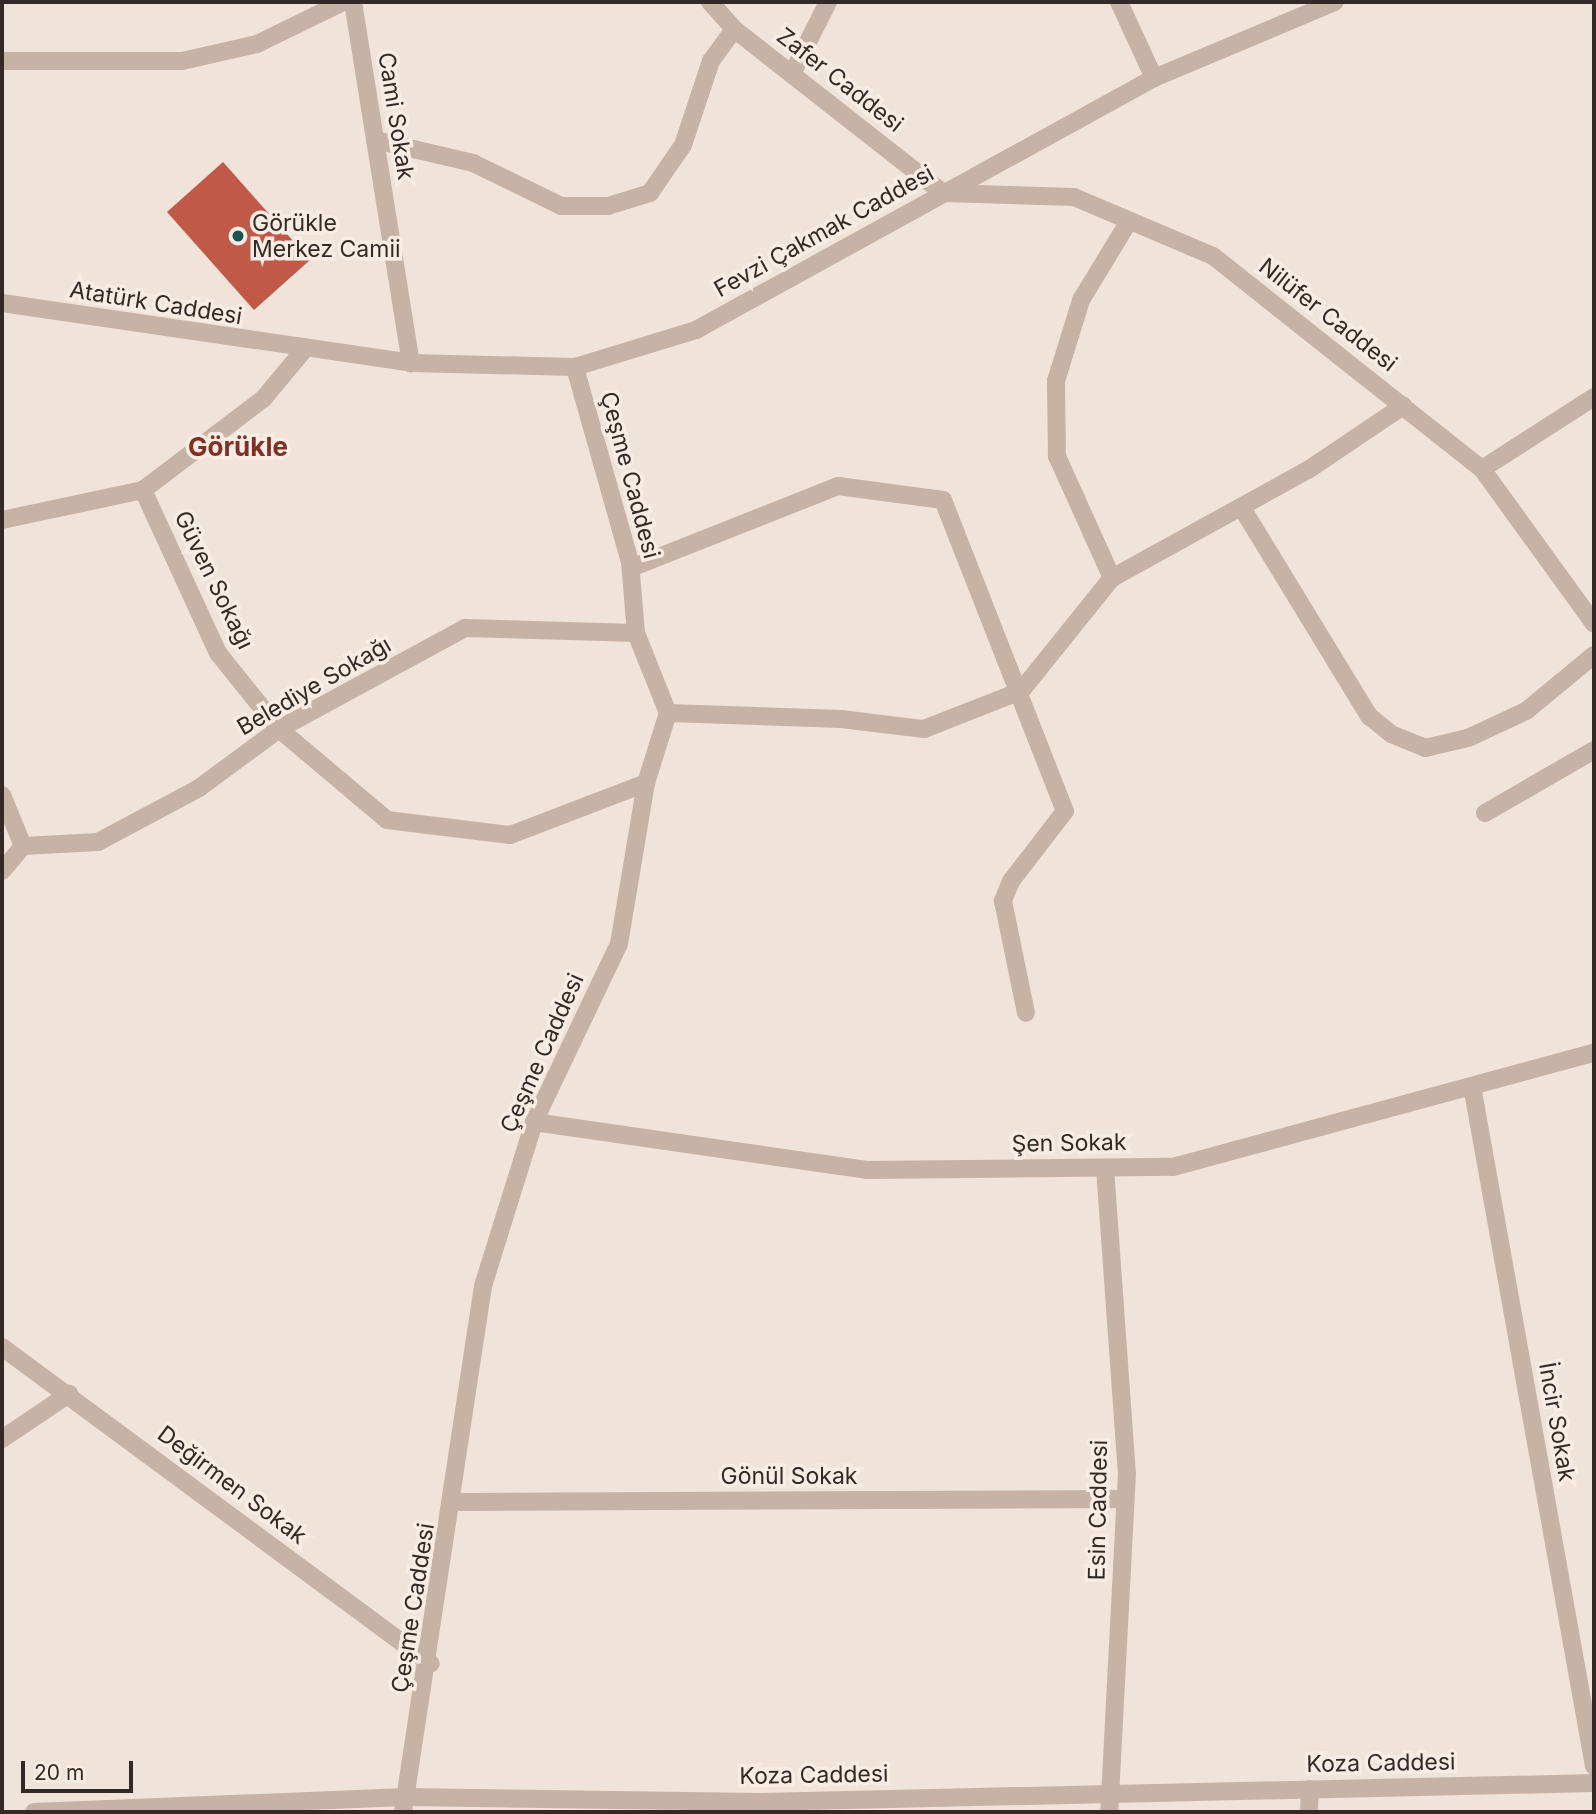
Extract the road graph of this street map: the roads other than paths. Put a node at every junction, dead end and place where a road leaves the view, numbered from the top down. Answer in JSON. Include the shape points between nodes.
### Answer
{"nodes":[{"id":1,"x":343,"y":2,"type":"edge"},
{"id":2,"x":353,"y":2,"type":"edge"},
{"id":3,"x":710,"y":2,"type":"edge"},
{"id":4,"x":828,"y":2,"type":"edge"},
{"id":5,"x":1119,"y":2,"type":"edge"},
{"id":6,"x":1335,"y":2,"type":"edge"},
{"id":7,"x":734,"y":29,"type":"junction"},
{"id":8,"x":2,"y":61,"type":"edge"},
{"id":9,"x":792,"y":74,"type":"junction"},
{"id":10,"x":1154,"y":78,"type":"junction"},
{"id":11,"x":375,"y":140,"type":"junction"},
{"id":12,"x":943,"y":193,"type":"junction"},
{"id":13,"x":1129,"y":221,"type":"junction"},
{"id":14,"x":2,"y":303,"type":"edge"},
{"id":15,"x":303,"y":351,"type":"junction"},
{"id":16,"x":411,"y":363,"type":"junction"},
{"id":17,"x":575,"y":367,"type":"junction"},
{"id":18,"x":1594,"y":397,"type":"edge"},
{"id":19,"x":1403,"y":406,"type":"junction"},
{"id":20,"x":1482,"y":469,"type":"junction"},
{"id":21,"x":143,"y":490,"type":"junction"},
{"id":22,"x":1242,"y":508,"type":"junction"},
{"id":23,"x":2,"y":520,"type":"edge"},
{"id":24,"x":631,"y":568,"type":"junction"},
{"id":25,"x":1112,"y":578,"type":"junction"},
{"id":26,"x":1594,"y":624,"type":"edge"},
{"id":27,"x":636,"y":633,"type":"junction"},
{"id":28,"x":1594,"y":655,"type":"edge"},
{"id":29,"x":1021,"y":691,"type":"junction"},
{"id":30,"x":668,"y":713,"type":"junction"},
{"id":31,"x":279,"y":729,"type":"junction"},
{"id":32,"x":1594,"y":750,"type":"edge"},
{"id":33,"x":646,"y":783,"type":"junction"},
{"id":34,"x":2,"y":795,"type":"edge"},
{"id":35,"x":1485,"y":813,"type":"dead end"},
{"id":36,"x":23,"y":846,"type":"junction"},
{"id":37,"x":2,"y":870,"type":"edge"},
{"id":38,"x":1026,"y":1013,"type":"dead end"},
{"id":39,"x":1594,"y":1054,"type":"edge"},
{"id":40,"x":1472,"y":1086,"type":"junction"},
{"id":41,"x":534,"y":1122,"type":"junction"},
{"id":42,"x":1105,"y":1168,"type":"junction"},
{"id":43,"x":2,"y":1347,"type":"edge"},
{"id":44,"x":69,"y":1394,"type":"junction"},
{"id":45,"x":2,"y":1439,"type":"edge"},
{"id":46,"x":1125,"y":1499,"type":"junction"},
{"id":47,"x":453,"y":1502,"type":"junction"},
{"id":48,"x":431,"y":1664,"type":"junction"},
{"id":49,"x":1594,"y":1766,"type":"edge"},
{"id":50,"x":1594,"y":1783,"type":"edge"},
{"id":51,"x":1310,"y":1789,"type":"junction"},
{"id":52,"x":1109,"y":1794,"type":"junction"},
{"id":53,"x":404,"y":1804,"type":"edge"},
{"id":54,"x":759,"y":1807,"type":"edge"},
{"id":55,"x":34,"y":1812,"type":"edge"},
{"id":56,"x":1109,"y":1812,"type":"edge"},
{"id":57,"x":1309,"y":1812,"type":"edge"}],
"edges":[{"from":1,"to":8,"type":"street","via":[[257,44],[182,61]]},
{"from":2,"to":11,"type":"street","name":"Cami Sokak"},
{"from":3,"to":7,"type":"street","name":"Zafer Caddesi"},
{"from":4,"to":9,"type":"street"},
{"from":5,"to":10,"type":"street"},
{"from":6,"to":10,"type":"street","name":"Fevzi Çakmak Caddesi"},
{"from":7,"to":9,"type":"street","name":"Zafer Caddesi"},
{"from":7,"to":11,"type":"street","via":[[711,61],[683,145],[650,193],[608,206],[561,206],[474,163]]},
{"from":9,"to":12,"type":"street","name":"Zafer Caddesi"},
{"from":10,"to":12,"type":"street","name":"Fevzi Çakmak Caddesi"},
{"from":11,"to":16,"type":"street","name":"Cami Sokak"},
{"from":12,"to":13,"type":"street","name":"Nilüfer Caddesi","via":[[1074,198]]},
{"from":12,"to":17,"type":"street","name":"Fevzi Çakmak Caddesi","via":[[696,330]]},
{"from":13,"to":19,"type":"street","name":"Nilüfer Caddesi","via":[[1213,257]]},
{"from":13,"to":25,"type":"street","via":[[1082,300],[1056,381],[1057,456]]},
{"from":14,"to":15,"type":"street","name":"Atatürk Caddesi"},
{"from":15,"to":16,"type":"street","name":"Fevzi Çakmak Caddesi"},
{"from":15,"to":21,"type":"street","via":[[264,398]]},
{"from":16,"to":17,"type":"street","name":"Fevzi Çakmak Caddesi"},
{"from":17,"to":24,"type":"street","name":"Çeşme Caddesi"},
{"from":18,"to":20,"type":"street"},
{"from":19,"to":20,"type":"street","name":"Nilüfer Caddesi"},
{"from":19,"to":22,"type":"street"},
{"from":20,"to":26,"type":"street","name":"Nilüfer Caddesi"},
{"from":21,"to":23,"type":"street"},
{"from":21,"to":31,"type":"street","name":"Güven Sokağı","via":[[218,653]]},
{"from":22,"to":25,"type":"street"},
{"from":22,"to":28,"type":"street","via":[[1369,716],[1391,734],[1424,748],[1468,738],[1526,711]]},
{"from":24,"to":27,"type":"street","name":"Çeşme Caddesi"},
{"from":24,"to":29,"type":"street","via":[[838,486],[943,500]]},
{"from":25,"to":29,"type":"street"},
{"from":27,"to":30,"type":"street","name":"Çeşme Caddesi"},
{"from":27,"to":31,"type":"street","name":"Belediye Sokağı","via":[[465,628]]},
{"from":29,"to":30,"type":"street","via":[[924,729],[841,719]]},
{"from":29,"to":38,"type":"street","via":[[1065,811],[1011,881],[1003,901]]},
{"from":30,"to":33,"type":"street","name":"Çeşme Caddesi"},
{"from":31,"to":33,"type":"street","name":"Güven Sokağı","via":[[387,820],[510,835]]},
{"from":31,"to":36,"type":"street","name":"Belediye Sokağı","via":[[199,788],[98,842]]},
{"from":32,"to":35,"type":"street"},
{"from":33,"to":41,"type":"street","name":"Çeşme Caddesi","via":[[619,944]]},
{"from":34,"to":36,"type":"street"},
{"from":36,"to":37,"type":"street"},
{"from":39,"to":40,"type":"street","name":"Şen Sokak"},
{"from":40,"to":42,"type":"street","name":"Şen Sokak","via":[[1173,1167]]},
{"from":40,"to":49,"type":"street","name":"İncir Sokak"},
{"from":41,"to":42,"type":"street","name":"Şen Sokak","via":[[867,1170]]},
{"from":41,"to":47,"type":"street","name":"Çeşme Caddesi","via":[[483,1286]]},
{"from":42,"to":46,"type":"street","name":"Esin Caddesi"},
{"from":43,"to":44,"type":"street","name":"Değirmen Sokak"},
{"from":44,"to":45,"type":"street"},
{"from":44,"to":48,"type":"street","name":"Değirmen Sokak"},
{"from":46,"to":47,"type":"street","name":"Gönül Sokak"},
{"from":46,"to":52,"type":"street","name":"Esin Caddesi"},
{"from":47,"to":48,"type":"street","name":"Çeşme Caddesi"},
{"from":48,"to":53,"type":"street","name":"Çeşme Caddesi"},
{"from":50,"to":51,"type":"street","name":"Koza Caddesi"},
{"from":51,"to":52,"type":"street","name":"Koza Caddesi"},
{"from":51,"to":57,"type":"street"},
{"from":52,"to":54,"type":"street","name":"Koza Caddesi"},
{"from":52,"to":56,"type":"street","name":"Esin Caddesi"},
{"from":53,"to":54,"type":"street","name":"Koza Caddesi"},
{"from":53,"to":55,"type":"street","name":"Koza Caddesi"}]}
